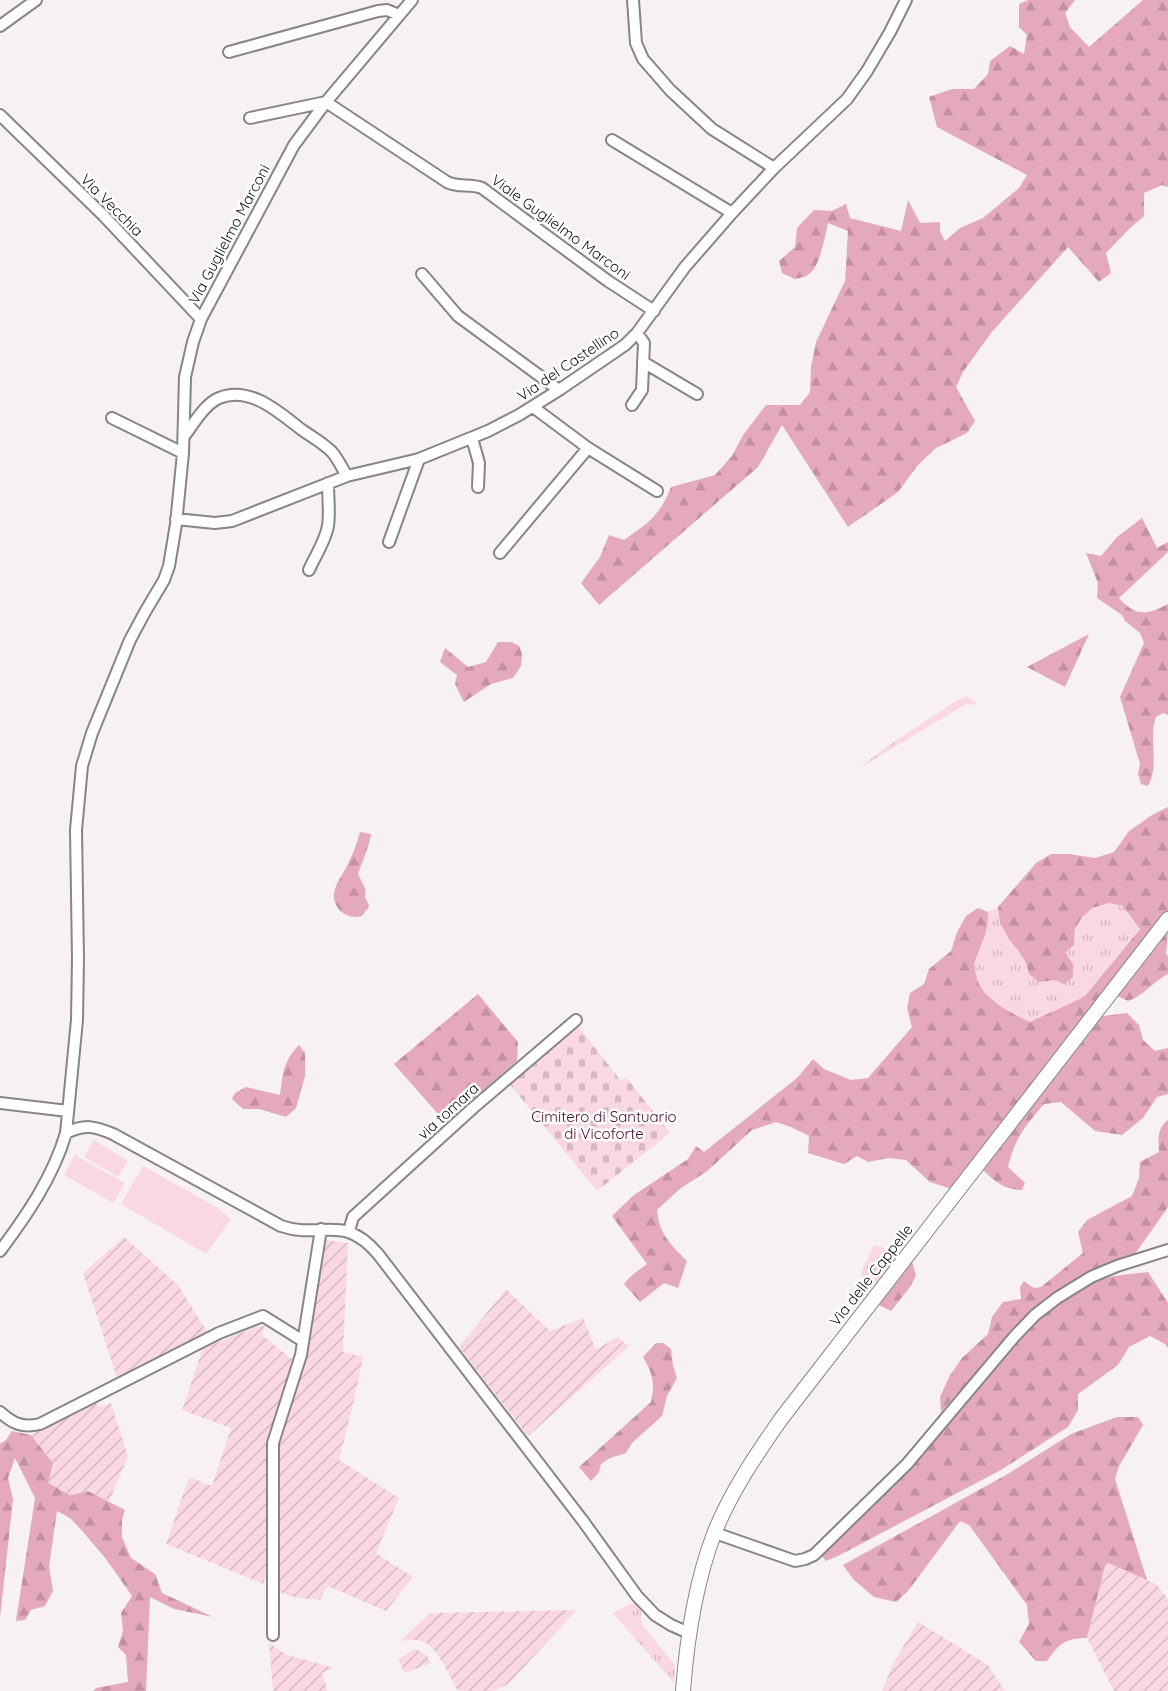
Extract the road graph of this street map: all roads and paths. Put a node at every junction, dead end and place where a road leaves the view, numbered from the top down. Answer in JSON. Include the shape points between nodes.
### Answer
{"nodes":[{"id":1,"x":36,"y":0,"type":"edge"},
{"id":2,"x":412,"y":0,"type":"edge"},
{"id":3,"x":633,"y":0,"type":"edge"},
{"id":4,"x":906,"y":0,"type":"edge"},
{"id":5,"x":399,"y":15,"type":"junction"},
{"id":6,"x":0,"y":26,"type":"edge"},
{"id":7,"x":229,"y":52,"type":"dead end"},
{"id":8,"x":326,"y":102,"type":"junction"},
{"id":9,"x":0,"y":115,"type":"edge"},
{"id":10,"x":250,"y":118,"type":"dead end"},
{"id":11,"x":612,"y":140,"type":"dead end"},
{"id":12,"x":774,"y":168,"type":"junction"},
{"id":13,"x":732,"y":213,"type":"junction"},
{"id":14,"x":422,"y":274,"type":"dead end"},
{"id":15,"x":654,"y":311,"type":"junction"},
{"id":16,"x":201,"y":319,"type":"junction"},
{"id":17,"x":637,"y":333,"type":"junction"},
{"id":18,"x":643,"y":362,"type":"junction"},
{"id":19,"x":559,"y":390,"type":"junction"},
{"id":20,"x":697,"y":394,"type":"dead end"},
{"id":21,"x":632,"y":405,"type":"dead end"},
{"id":22,"x":533,"y":407,"type":"junction"},
{"id":23,"x":112,"y":418,"type":"dead end"},
{"id":24,"x":185,"y":435,"type":"junction"},
{"id":25,"x":472,"y":438,"type":"junction"},
{"id":26,"x":588,"y":448,"type":"junction"},
{"id":27,"x":183,"y":453,"type":"junction"},
{"id":28,"x":419,"y":459,"type":"junction"},
{"id":29,"x":347,"y":476,"type":"junction"},
{"id":30,"x":328,"y":483,"type":"junction"},
{"id":31,"x":478,"y":487,"type":"dead end"},
{"id":32,"x":657,"y":491,"type":"dead end"},
{"id":33,"x":176,"y":521,"type":"junction"},
{"id":34,"x":389,"y":542,"type":"dead end"},
{"id":35,"x":500,"y":553,"type":"dead end"},
{"id":36,"x":309,"y":570,"type":"dead end"},
{"id":37,"x":1168,"y":919,"type":"edge"},
{"id":38,"x":576,"y":1020,"type":"dead end"},
{"id":39,"x":0,"y":1102,"type":"edge"},
{"id":40,"x":68,"y":1112,"type":"junction"},
{"id":41,"x":66,"y":1134,"type":"junction"},
{"id":42,"x":321,"y":1229,"type":"junction"},
{"id":43,"x":349,"y":1231,"type":"junction"},
{"id":44,"x":1168,"y":1250,"type":"edge"},
{"id":45,"x":0,"y":1251,"type":"edge"},
{"id":46,"x":303,"y":1341,"type":"junction"},
{"id":47,"x":0,"y":1412,"type":"edge"},
{"id":48,"x":715,"y":1533,"type":"junction"},
{"id":49,"x":688,"y":1633,"type":"junction"},
{"id":50,"x":273,"y":1635,"type":"dead end"},
{"id":51,"x":683,"y":1691,"type":"edge"}],
"edges":[{"from":1,"to":6,"type":"street"},
{"from":2,"to":5,"type":"street","name":"Via Guglielmo Marconi"},
{"from":3,"to":12,"type":"street","via":[[636,43],[643,59],[712,129]]},
{"from":4,"to":12,"type":"street","name":"Via del Castellino","via":[[847,99]]},
{"from":5,"to":7,"type":"street","via":[[378,11]]},
{"from":5,"to":8,"type":"street","name":"Via Guglielmo Marconi"},
{"from":8,"to":10,"type":"street"},
{"from":8,"to":15,"type":"street","name":"Viale Guglielmo Marconi","via":[[447,182],[482,188]]},
{"from":8,"to":16,"type":"street","name":"Via Guglielmo Marconi","via":[[282,165]]},
{"from":9,"to":16,"type":"street","name":"Via Vecchia","via":[[103,215]]},
{"from":11,"to":13,"type":"street"},
{"from":12,"to":13,"type":"street","name":"Via del Castellino"},
{"from":13,"to":15,"type":"street","name":"Via del Castellino","via":[[685,267]]},
{"from":14,"to":19,"type":"street","via":[[458,316]]},
{"from":15,"to":17,"type":"street","name":"Via del Castellino"},
{"from":16,"to":24,"type":"street","name":"Via Guglielmo Marconi","via":[[187,364]]},
{"from":17,"to":18,"type":"street","via":[[644,343]]},
{"from":17,"to":19,"type":"street","name":"Via del Castellino"},
{"from":18,"to":20,"type":"street"},
{"from":18,"to":21,"type":"street","via":[[642,390]]},
{"from":19,"to":22,"type":"street","name":"Via del Castellino"},
{"from":22,"to":25,"type":"street","name":"Via del Castellino"},
{"from":22,"to":26,"type":"street"},
{"from":23,"to":27,"type":"street"},
{"from":24,"to":27,"type":"street","name":"Via Guglielmo Marconi"},
{"from":24,"to":29,"type":"street","via":[[218,398],[246,396],[271,407],[324,445]]},
{"from":25,"to":28,"type":"street","name":"Via del Castellino"},
{"from":25,"to":31,"type":"street","via":[[479,463]]},
{"from":26,"to":32,"type":"street"},
{"from":26,"to":35,"type":"street"},
{"from":27,"to":33,"type":"street","name":"Via Guglielmo Marconi"},
{"from":28,"to":29,"type":"street","name":"Via del Castellino"},
{"from":28,"to":34,"type":"street"},
{"from":29,"to":30,"type":"street","name":"Via del Castellino"},
{"from":30,"to":33,"type":"street","name":"Via del Castellino","via":[[232,521]]},
{"from":30,"to":36,"type":"street","via":[[328,526]]},
{"from":33,"to":40,"type":"street","name":"Via Guglielmo Marconi","via":[[164,580],[133,634],[82,766],[76,830],[77,1020]]},
{"from":37,"to":48,"type":"main road","name":"Via delle Cappelle","via":[[781,1419],[733,1494]]},
{"from":38,"to":43,"type":"street","name":"via tomara","via":[[353,1217]]},
{"from":39,"to":40,"type":"street"},
{"from":40,"to":41,"type":"street","name":"Via Guglielmo Marconi"},
{"from":41,"to":42,"type":"street","via":[[88,1126],[101,1129],[281,1226]]},
{"from":41,"to":45,"type":"street","name":"Via Guglielmo Marconi","via":[[45,1182]]},
{"from":42,"to":43,"type":"street"},
{"from":42,"to":46,"type":"street"},
{"from":43,"to":49,"type":"street","via":[[378,1254],[584,1521],[637,1596],[655,1615]]},
{"from":44,"to":48,"type":"street","via":[[1091,1277],[1035,1315],[907,1464],[814,1555],[795,1561]]},
{"from":46,"to":47,"type":"street","via":[[263,1316],[219,1333],[40,1424],[16,1424]]},
{"from":46,"to":50,"type":"street","via":[[273,1443]]},
{"from":48,"to":49,"type":"main road","name":"Via delle Cappelle","via":[[700,1575]]},
{"from":49,"to":51,"type":"main road","name":"Via delle Cappelle"}]}
